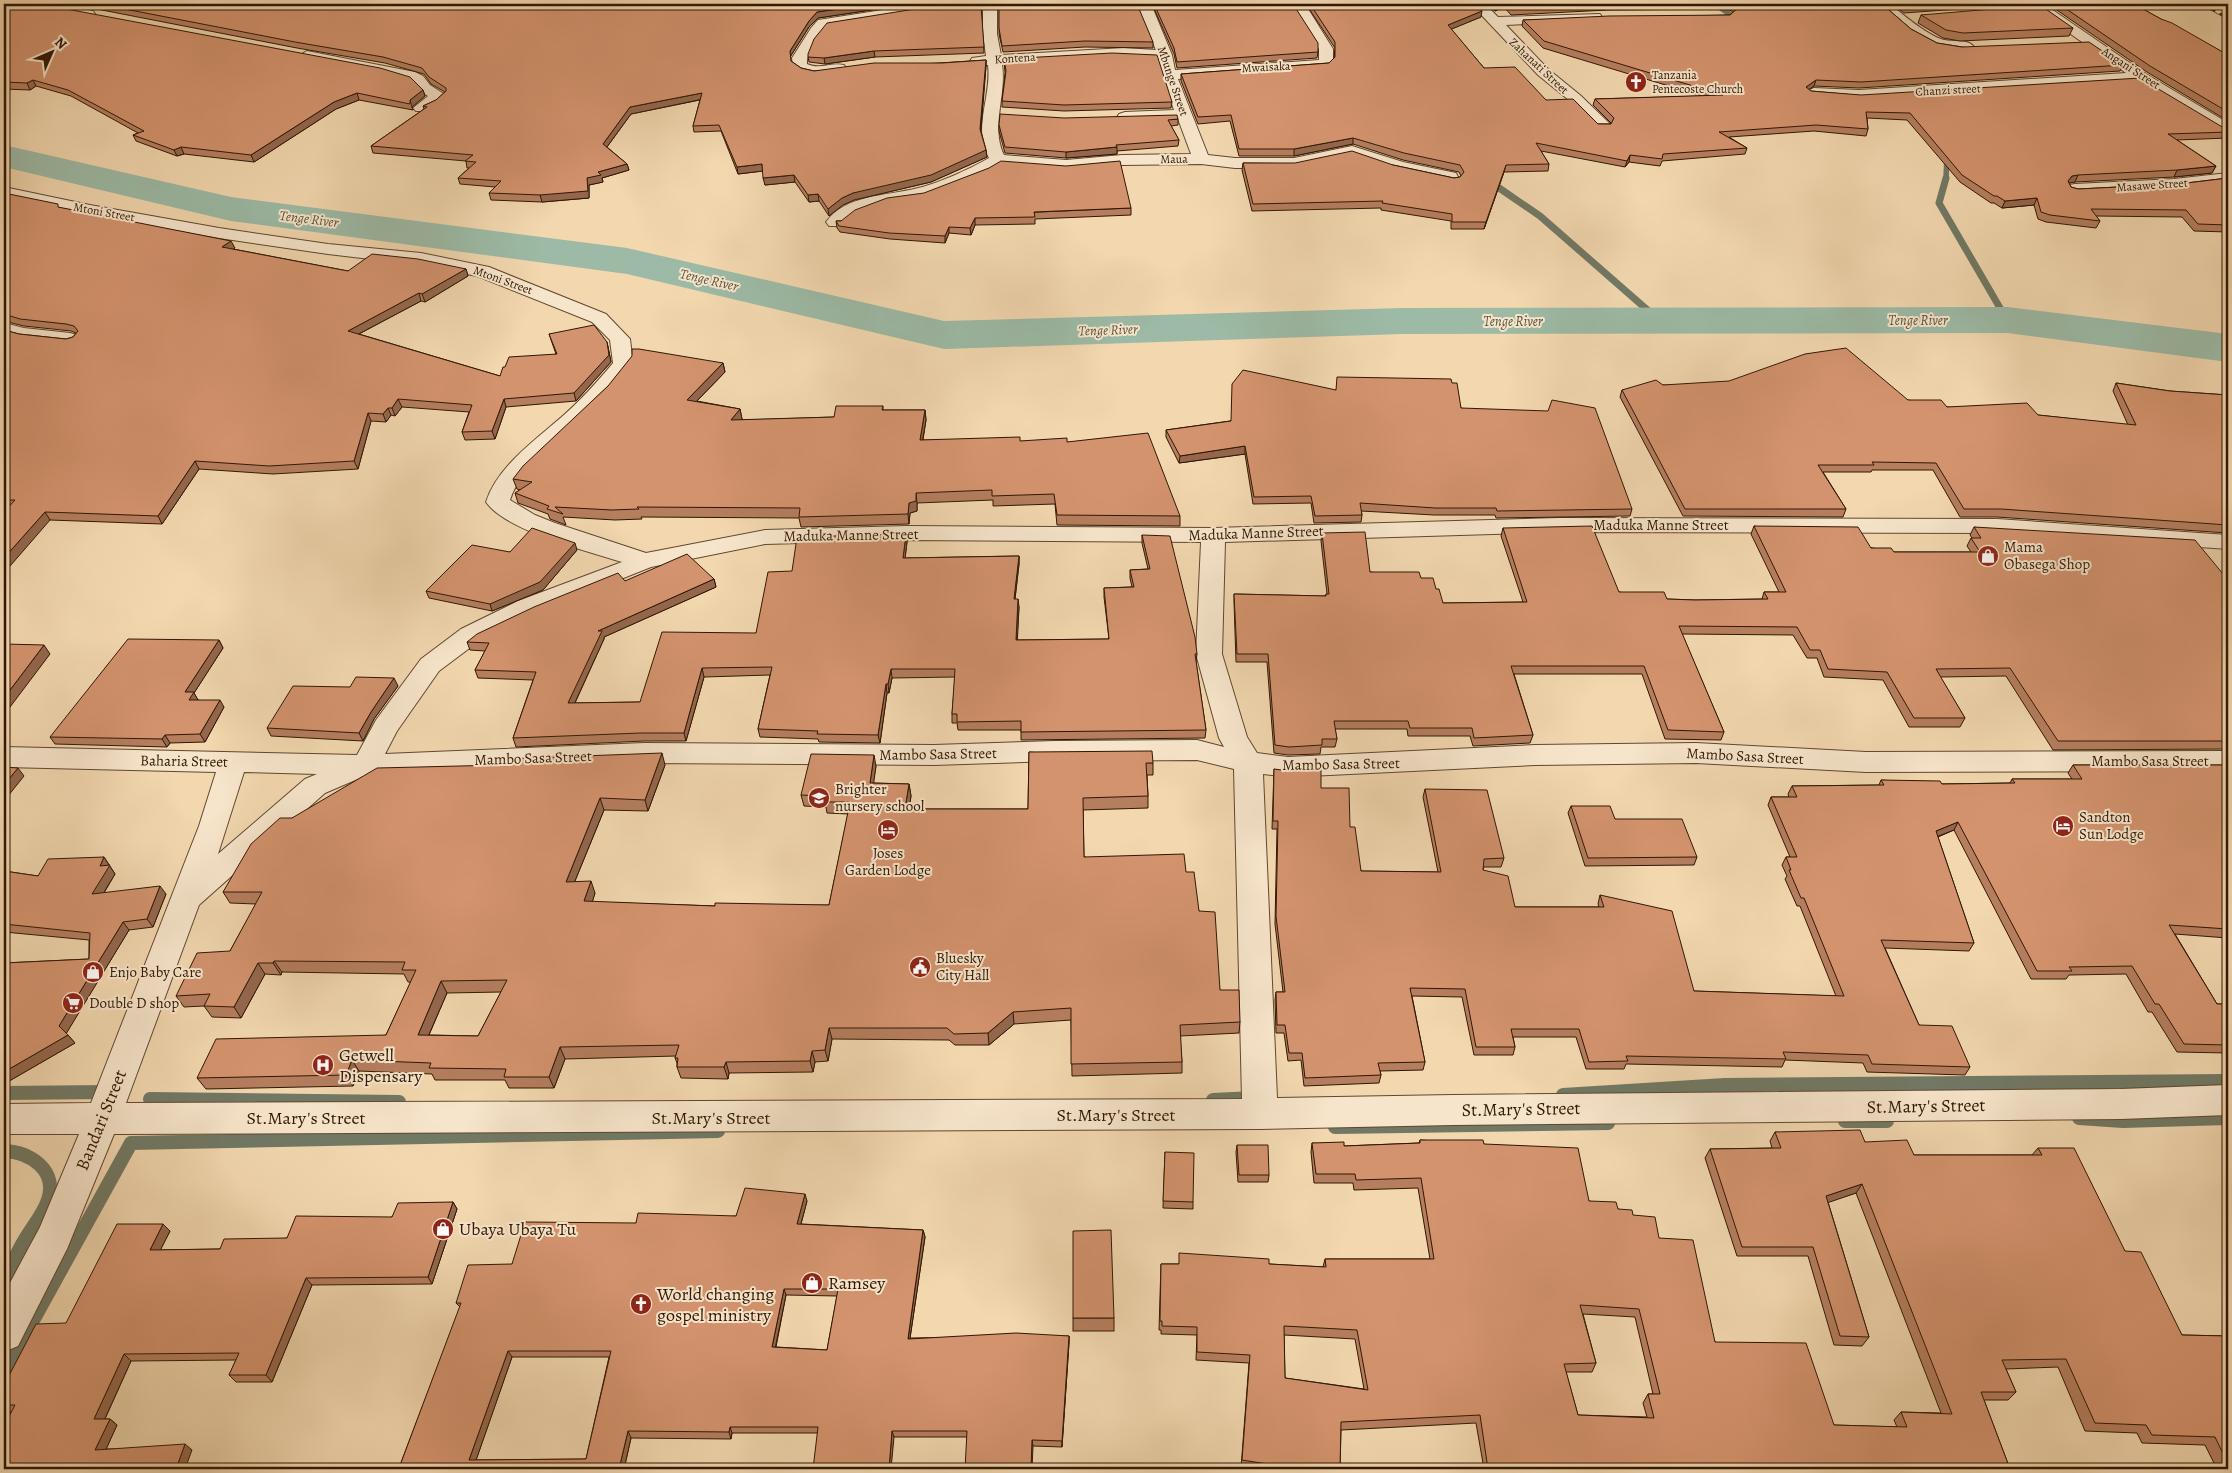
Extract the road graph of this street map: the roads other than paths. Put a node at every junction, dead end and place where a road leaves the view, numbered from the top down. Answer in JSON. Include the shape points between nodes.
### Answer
{"nodes":[{"id":1,"x":43,"y":4,"type":"edge"},
{"id":2,"x":80,"y":4,"type":"edge"},
{"id":3,"x":990,"y":4,"type":"edge"},
{"id":4,"x":1009,"y":4,"type":"edge"},
{"id":5,"x":1144,"y":4,"type":"edge"},
{"id":6,"x":1298,"y":4,"type":"edge"},
{"id":7,"x":1478,"y":4,"type":"edge"},
{"id":8,"x":1882,"y":4,"type":"edge"},
{"id":9,"x":2208,"y":4,"type":"edge"},
{"id":10,"x":2032,"y":6,"type":"edge"},
{"id":11,"x":65,"y":10,"type":"junction"},
{"id":12,"x":2228,"y":15,"type":"edge"},
{"id":13,"x":103,"y":16,"type":"edge"},
{"id":14,"x":1608,"y":16,"type":"edge"},
{"id":15,"x":1919,"y":17,"type":"edge"},
{"id":16,"x":1899,"y":19,"type":"junction"},
{"id":17,"x":1494,"y":21,"type":"junction"},
{"id":18,"x":2091,"y":42,"type":"junction"},
{"id":19,"x":2063,"y":43,"type":"edge"},
{"id":20,"x":1979,"y":46,"type":"edge"},
{"id":21,"x":296,"y":54,"type":"edge"},
{"id":22,"x":1165,"y":55,"type":"junction"},
{"id":23,"x":996,"y":60,"type":"junction"},
{"id":24,"x":960,"y":62,"type":"edge"},
{"id":25,"x":851,"y":66,"type":"edge"},
{"id":26,"x":1169,"y":75,"type":"junction"},
{"id":27,"x":2141,"y":77,"type":"junction"},
{"id":28,"x":1814,"y":93,"type":"edge"},
{"id":29,"x":421,"y":108,"type":"dead end"},
{"id":30,"x":992,"y":113,"type":"junction"},
{"id":31,"x":1184,"y":114,"type":"junction"},
{"id":32,"x":1011,"y":115,"type":"edge"},
{"id":33,"x":1106,"y":118,"type":"edge"},
{"id":34,"x":1603,"y":126,"type":"edge"},
{"id":35,"x":2228,"y":130,"type":"edge"},
{"id":36,"x":1201,"y":158,"type":"junction"},
{"id":37,"x":998,"y":160,"type":"junction"},
{"id":38,"x":1453,"y":178,"type":"edge"},
{"id":39,"x":2228,"y":178,"type":"edge"},
{"id":40,"x":2075,"y":189,"type":"edge"},
{"id":41,"x":4,"y":192,"type":"edge"},
{"id":42,"x":836,"y":222,"type":"edge"},
{"id":43,"x":4,"y":329,"type":"edge"},
{"id":44,"x":70,"y":339,"type":"edge"},
{"id":45,"x":1213,"y":536,"type":"junction"},
{"id":46,"x":2226,"y":544,"type":"edge"},
{"id":47,"x":645,"y":561,"type":"junction"},
{"id":48,"x":4,"y":756,"type":"edge"},
{"id":49,"x":2228,"y":761,"type":"edge"},
{"id":50,"x":233,"y":762,"type":"junction"},
{"id":51,"x":1248,"y":762,"type":"junction"},
{"id":52,"x":365,"y":765,"type":"junction"},
{"id":53,"x":185,"y":901,"type":"junction"},
{"id":54,"x":2228,"y":1100,"type":"edge"},
{"id":55,"x":1260,"y":1114,"type":"junction"},
{"id":56,"x":103,"y":1118,"type":"junction"},
{"id":57,"x":4,"y":1119,"type":"edge"},
{"id":58,"x":4,"y":1333,"type":"edge"}],
"edges":[{"from":1,"to":11,"type":"street"},
{"from":2,"to":11,"type":"street"},
{"from":3,"to":4,"type":"street"},
{"from":3,"to":23,"type":"street","via":[[990,34]]},
{"from":3,"to":25,"type":"street","via":[[899,10],[824,23],[815,29],[807,48],[798,58],[800,66],[806,70],[824,71]]},
{"from":5,"to":22,"type":"street","name":"Mbunge Street"},
{"from":6,"to":26,"type":"street","name":"Mwaisaka","via":[[1326,49],[1324,64]]},
{"from":7,"to":17,"type":"street","name":"Zahanati Street"},
{"from":8,"to":16,"type":"street"},
{"from":9,"to":12,"type":"street"},
{"from":10,"to":18,"type":"street","name":"Angani Street"},
{"from":11,"to":13,"type":"street"},
{"from":14,"to":17,"type":"street"},
{"from":15,"to":16,"type":"street"},
{"from":16,"to":20,"type":"street","via":[[1936,43]]},
{"from":17,"to":34,"type":"street","name":"Zahanati Street","via":[[1543,72]]},
{"from":18,"to":19,"type":"street"},
{"from":18,"to":27,"type":"street","name":"Angani Street"},
{"from":21,"to":29,"type":"street","via":[[410,75],[439,96]]},
{"from":22,"to":23,"type":"street","name":"Kontena","via":[[1124,52]]},
{"from":22,"to":26,"type":"street","name":"Mbunge Street"},
{"from":23,"to":24,"type":"street","name":"Kontena"},
{"from":23,"to":30,"type":"street"},
{"from":26,"to":31,"type":"street","name":"Mbunge Street"},
{"from":27,"to":28,"type":"street","name":"Chanzi street","via":[[1868,94]]},
{"from":27,"to":35,"type":"street","name":"Angani Street"},
{"from":30,"to":32,"type":"street"},
{"from":30,"to":37,"type":"street","via":[[989,131]]},
{"from":31,"to":33,"type":"street"},
{"from":31,"to":36,"type":"street","name":"Mbunge Street"},
{"from":36,"to":37,"type":"street","name":"Maua","via":[[1066,165]]},
{"from":36,"to":38,"type":"street","name":"Maua","via":[[1235,163],[1294,163],[1349,151]]},
{"from":37,"to":42,"type":"street","via":[[918,194],[864,204]]},
{"from":39,"to":40,"type":"street","name":"Masawe Street"},
{"from":41,"to":47,"type":"street","name":"Mtoni Street","via":[[219,233],[421,259],[482,271],[599,318],[620,339],[623,364],[603,390],[522,465],[498,493],[498,502],[505,509],[536,524]]},
{"from":43,"to":44,"type":"street"},
{"from":45,"to":46,"type":"street","name":"Maduka Manne Street","via":[[1559,525],[1997,526]]},
{"from":45,"to":47,"type":"street","name":"Maduka Manne Street","via":[[907,533],[765,537]]},
{"from":45,"to":51,"type":"street","via":[[1209,654],[1233,738]]},
{"from":47,"to":52,"type":"street","name":"Maduka Manne Street","via":[[527,607],[470,635],[430,665],[386,727]]},
{"from":48,"to":50,"type":"street","name":"Baharia Street"},
{"from":49,"to":51,"type":"street","name":"Mambo Sasa Street","via":[[1866,762],[1696,753],[1535,755],[1288,767]]},
{"from":50,"to":52,"type":"street","name":"Baharia Street"},
{"from":50,"to":53,"type":"street","name":"Bandari Street","via":[[214,826]]},
{"from":51,"to":52,"type":"street","name":"Mambo Sasa Street","via":[[1187,750],[934,755],[644,753]]},
{"from":51,"to":55,"type":"street"},
{"from":52,"to":53,"type":"street","name":"Bandari Street","via":[[315,786]]},
{"from":53,"to":56,"type":"street","name":"Bandari Street"},
{"from":54,"to":55,"type":"street","name":"St.Mary's Street"},
{"from":55,"to":56,"type":"street","name":"St.Mary's Street"},
{"from":56,"to":57,"type":"street","name":"St.Mary's Street"},
{"from":56,"to":58,"type":"street","name":"Bandari Street","via":[[54,1237]]}]}
